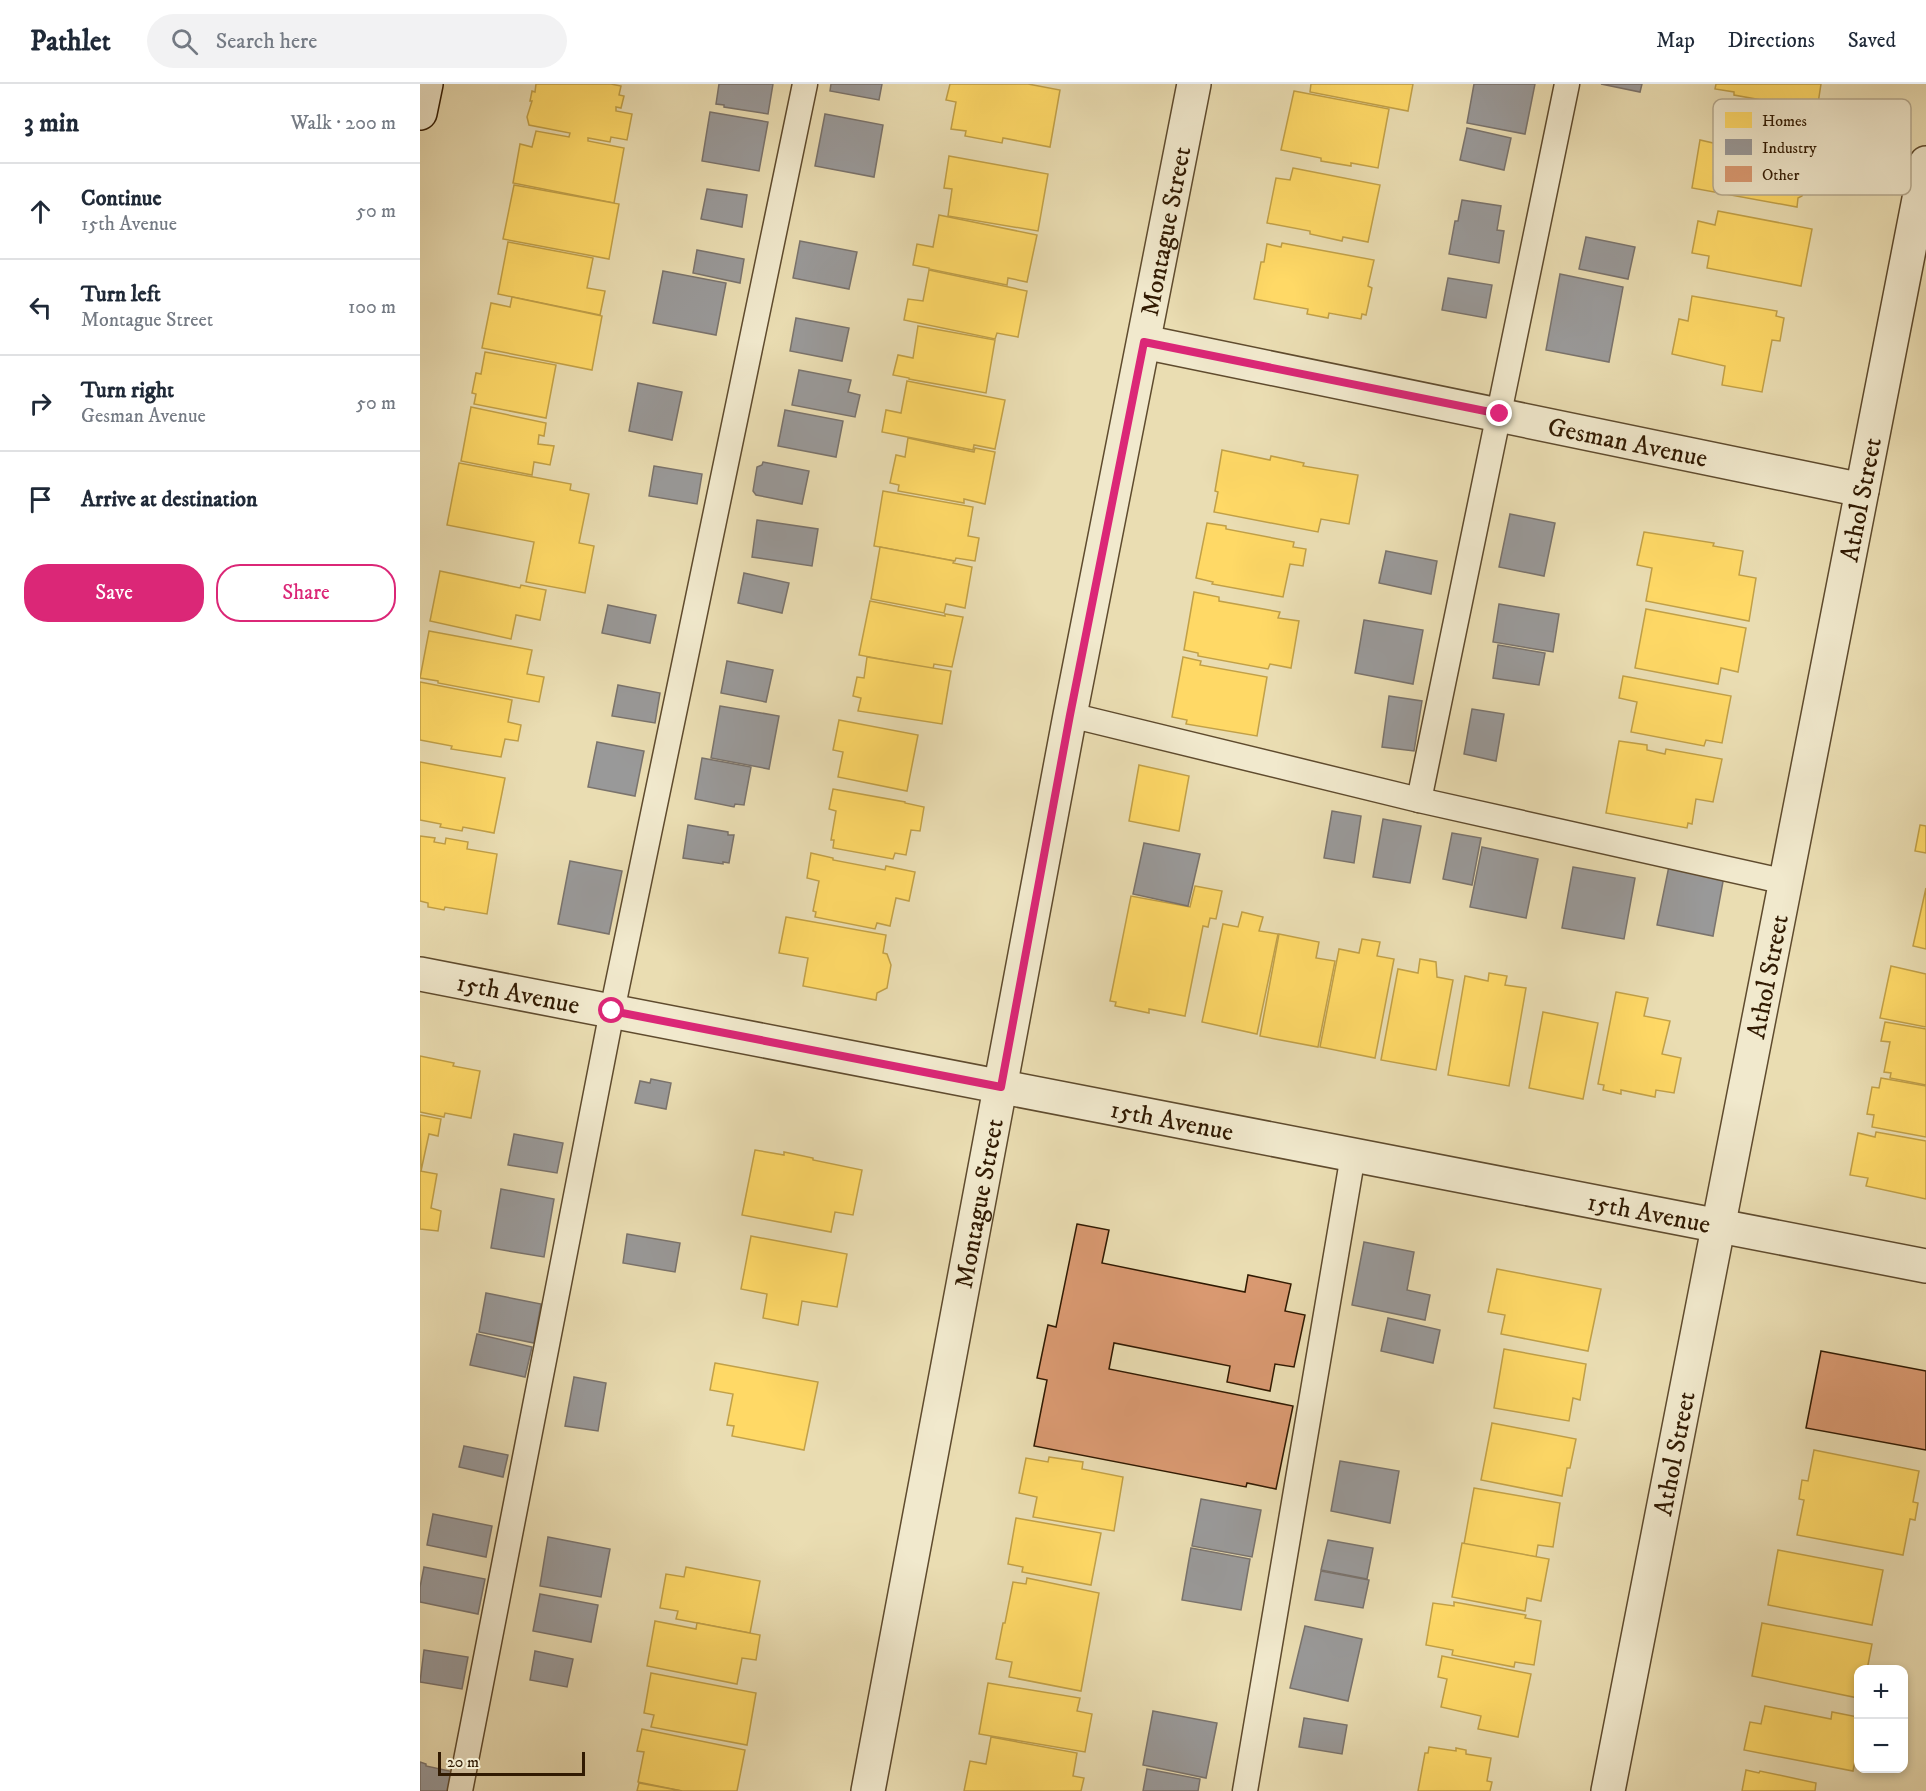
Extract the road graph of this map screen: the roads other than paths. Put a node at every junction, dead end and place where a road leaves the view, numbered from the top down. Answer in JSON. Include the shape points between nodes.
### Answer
{"nodes":[{"id":1,"x":426,"y":84,"type":"edge"},
{"id":2,"x":804,"y":84,"type":"edge"},
{"id":3,"x":1194,"y":84,"type":"edge"},
{"id":4,"x":1567,"y":84,"type":"edge"},
{"id":5,"x":420,"y":113,"type":"edge"},
{"id":6,"x":1926,"y":163,"type":"edge"},
{"id":7,"x":1144,"y":342,"type":"junction"},
{"id":8,"x":1500,"y":414,"type":"junction"},
{"id":9,"x":1862,"y":490,"type":"junction"},
{"id":10,"x":1070,"y":715,"type":"junction"},
{"id":11,"x":1419,"y":800,"type":"junction"},
{"id":12,"x":1786,"y":882,"type":"junction"},
{"id":13,"x":420,"y":974,"type":"edge"},
{"id":14,"x":612,"y":1011,"type":"junction"},
{"id":15,"x":1001,"y":1087,"type":"junction"},
{"id":16,"x":1353,"y":1155,"type":"junction"},
{"id":17,"x":1719,"y":1226,"type":"junction"},
{"id":18,"x":1926,"y":1266,"type":"edge"},
{"id":19,"x":460,"y":1791,"type":"edge"},
{"id":20,"x":868,"y":1791,"type":"edge"},
{"id":21,"x":1245,"y":1791,"type":"edge"},
{"id":22,"x":1608,"y":1791,"type":"edge"}],
"edges":[{"from":1,"to":5,"type":"street"},
{"from":2,"to":14,"type":"lane"},
{"from":3,"to":7,"type":"street","name":"Montague Street"},
{"from":4,"to":8,"type":"lane"},
{"from":6,"to":9,"type":"street","name":"Athol Street"},
{"from":7,"to":8,"type":"street","name":"Gesman Avenue"},
{"from":7,"to":10,"type":"street","name":"Montague Street"},
{"from":8,"to":9,"type":"street","name":"Gesman Avenue"},
{"from":8,"to":11,"type":"lane"},
{"from":9,"to":12,"type":"street","name":"Athol Street"},
{"from":10,"to":11,"type":"lane"},
{"from":10,"to":15,"type":"street","name":"Montague Street"},
{"from":11,"to":12,"type":"lane"},
{"from":12,"to":17,"type":"street","name":"Athol Street"},
{"from":13,"to":14,"type":"street","name":"15th Avenue"},
{"from":14,"to":15,"type":"street","name":"15th Avenue"},
{"from":14,"to":19,"type":"lane"},
{"from":15,"to":16,"type":"street","name":"15th Avenue"},
{"from":15,"to":20,"type":"street","name":"Montague Street"},
{"from":16,"to":17,"type":"street","name":"15th Avenue"},
{"from":16,"to":21,"type":"lane"},
{"from":17,"to":18,"type":"street","name":"15th Avenue"},
{"from":17,"to":22,"type":"street","name":"Athol Street"}]}
